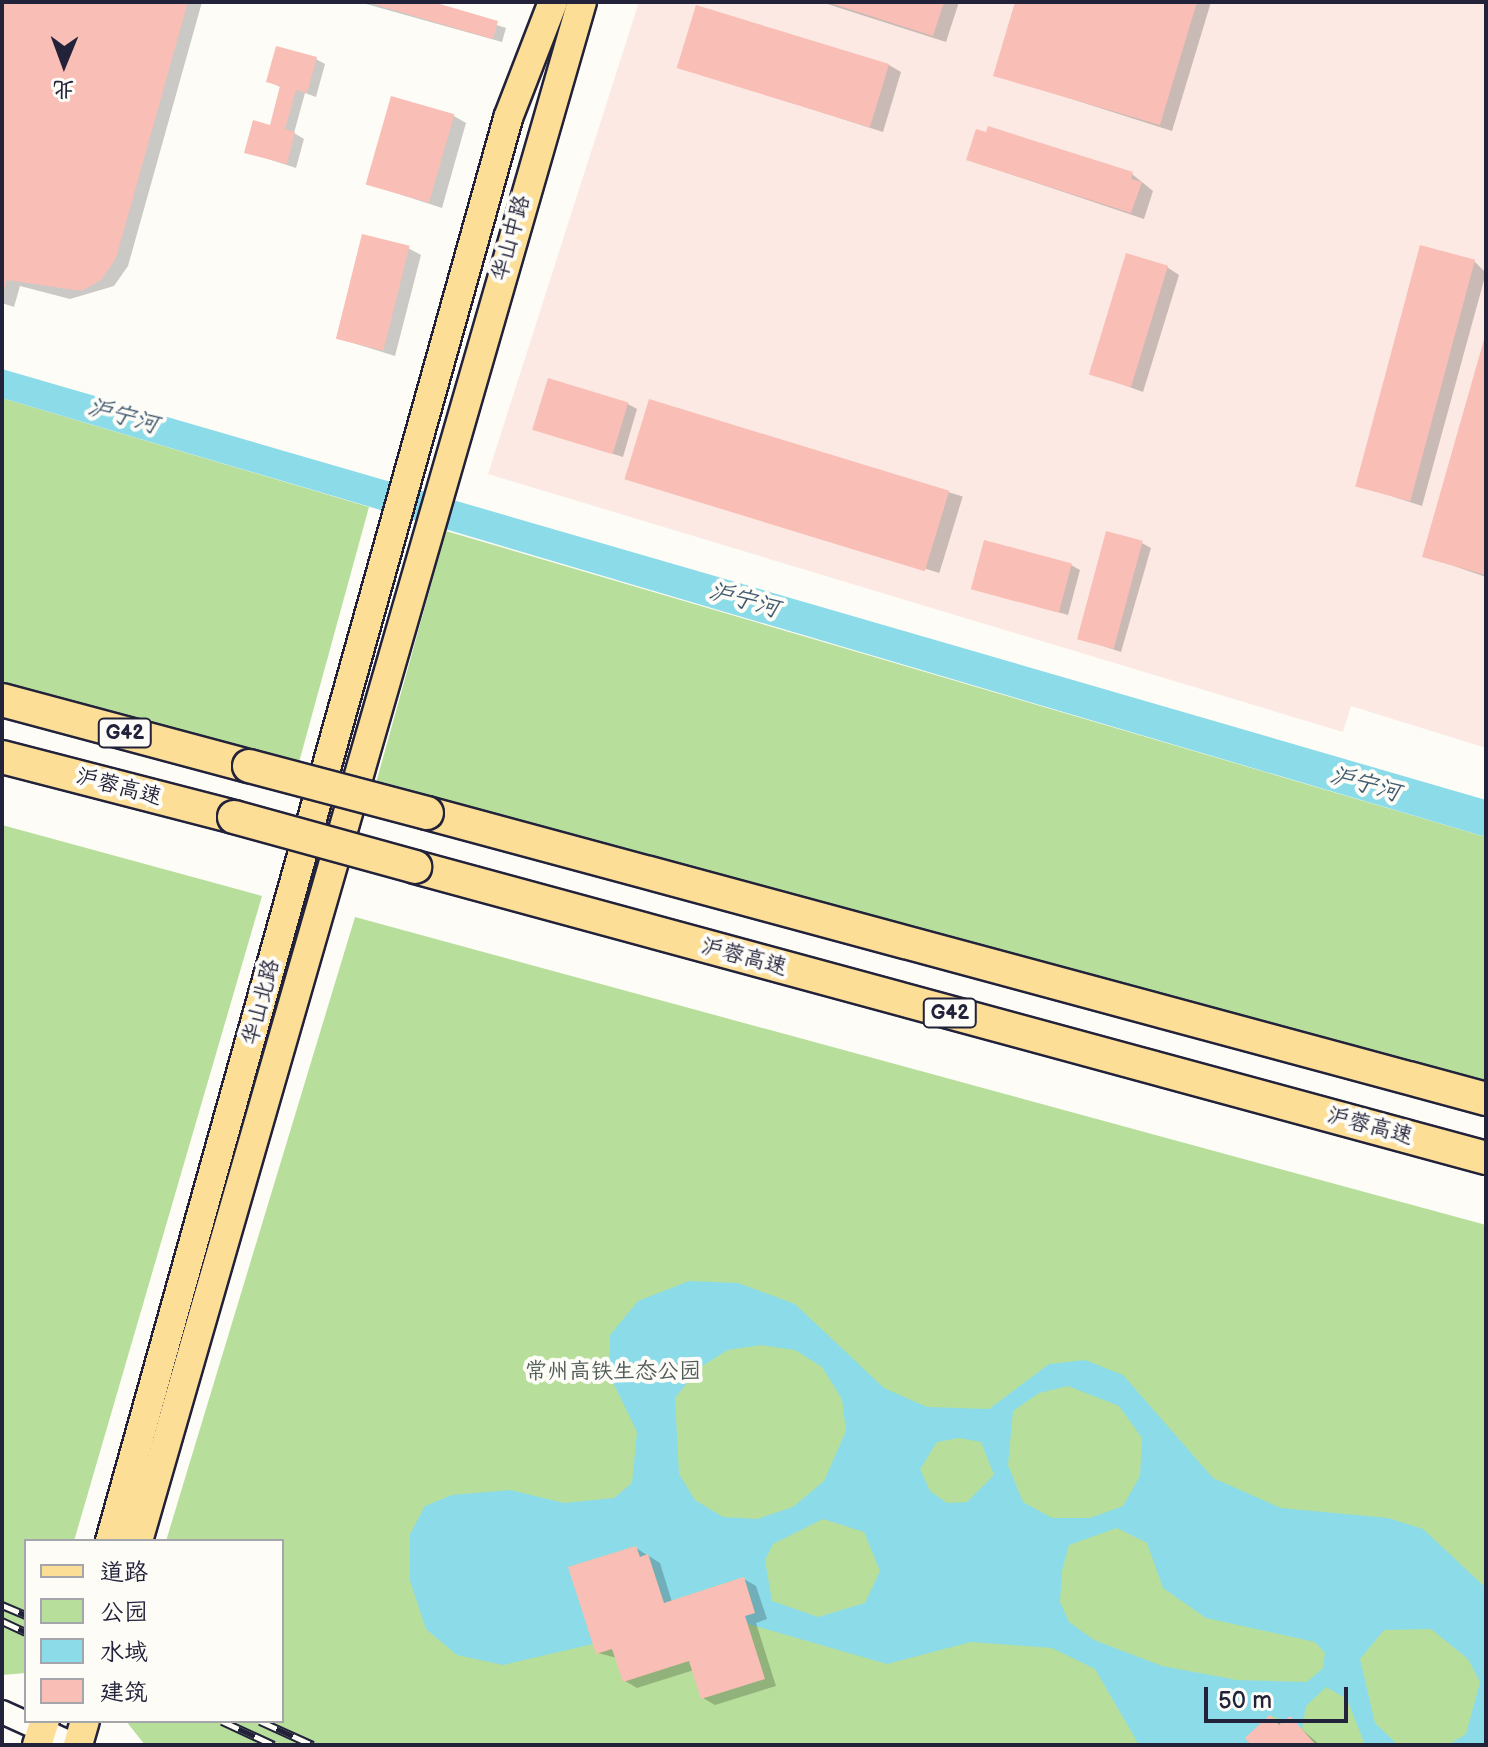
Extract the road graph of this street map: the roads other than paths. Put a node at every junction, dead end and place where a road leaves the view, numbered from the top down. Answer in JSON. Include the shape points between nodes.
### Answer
{"nodes":[{"id":1,"x":553,"y":2,"type":"edge"},
{"id":2,"x":578,"y":13,"type":"edge"},
{"id":3,"x":410,"y":462,"type":"joint"},
{"id":4,"x":445,"y":476,"type":"joint"},
{"id":5,"x":2,"y":700,"type":"edge"},
{"id":6,"x":2,"y":757,"type":"edge"},
{"id":7,"x":1486,"y":1099,"type":"edge"},
{"id":8,"x":1486,"y":1158,"type":"edge"},
{"id":9,"x":111,"y":1539,"type":"edge"},
{"id":10,"x":139,"y":1539,"type":"edge"},
{"id":11,"x":2,"y":1712,"type":"edge"},
{"id":12,"x":84,"y":1723,"type":"edge"},
{"id":13,"x":41,"y":1732,"type":"edge"},
{"id":14,"x":77,"y":1745,"type":"edge"}],
"edges":[{"from":1,"to":3,"type":"main road","name":"华山中路","via":[[508,118]]},
{"from":2,"to":4,"type":"main road","name":"华山中路"},
{"from":3,"to":9,"type":"main road","name":"华山北路"},
{"from":4,"to":10,"type":"main road","name":"华山北路"},
{"from":5,"to":7,"type":"highway","number":"G42","bridge":true},
{"from":6,"to":8,"type":"highway","name":"沪蓉高速","number":"G42","bridge":true},
{"from":11,"to":13,"type":"street"},
{"from":12,"to":14,"type":"main road"},
{"from":13,"to":14,"type":"street"}]}
